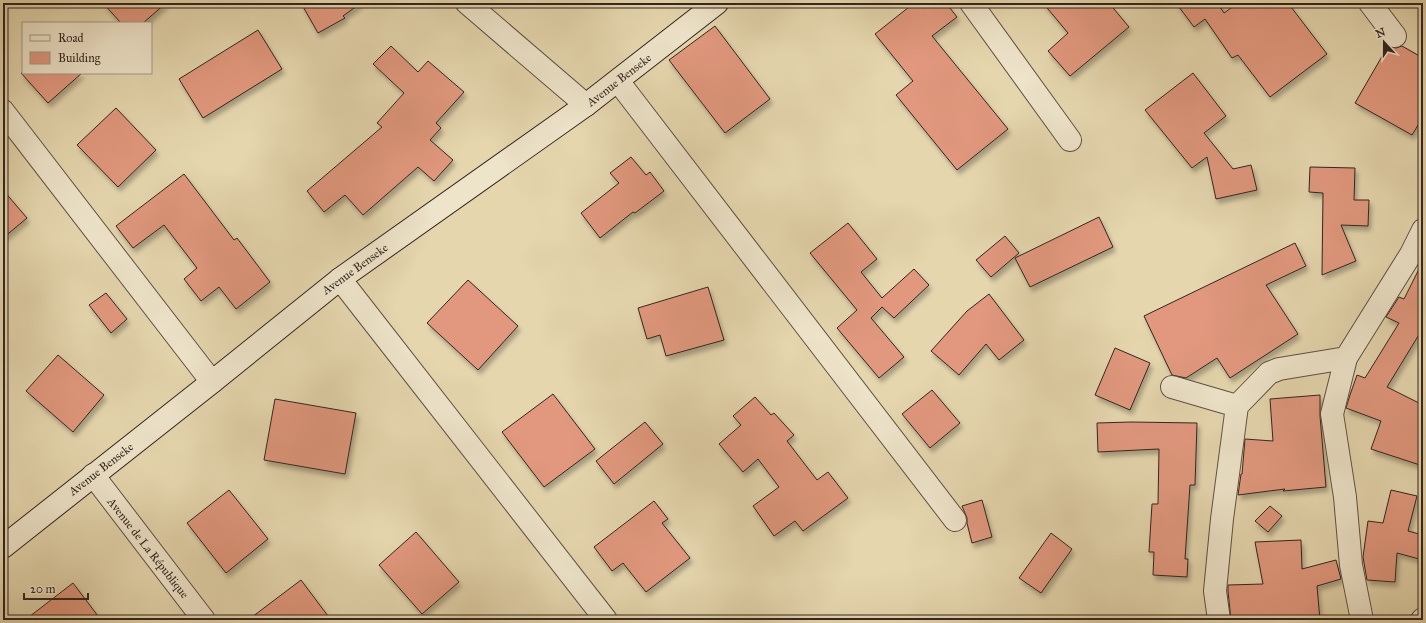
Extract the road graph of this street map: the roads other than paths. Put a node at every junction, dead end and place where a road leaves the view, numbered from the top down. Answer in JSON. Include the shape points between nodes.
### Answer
{"nodes":[{"id":1,"x":467,"y":3,"type":"edge"},
{"id":2,"x":717,"y":3,"type":"edge"},
{"id":3,"x":971,"y":3,"type":"edge"},
{"id":4,"x":1370,"y":3,"type":"edge"},
{"id":5,"x":1395,"y":36,"type":"dead end"},
{"id":6,"x":618,"y":81,"type":"junction"},
{"id":7,"x":586,"y":105,"type":"junction"},
{"id":8,"x":3,"y":111,"type":"edge"},
{"id":9,"x":1070,"y":140,"type":"dead end"},
{"id":10,"x":1423,"y":230,"type":"edge"},
{"id":11,"x":340,"y":279,"type":"junction"},
{"id":12,"x":1346,"y":358,"type":"junction"},
{"id":13,"x":212,"y":382,"type":"junction"},
{"id":14,"x":1172,"y":387,"type":"dead end"},
{"id":15,"x":1237,"y":406,"type":"junction"},
{"id":16,"x":93,"y":475,"type":"junction"},
{"id":17,"x":955,"y":520,"type":"dead end"},
{"id":18,"x":3,"y":546,"type":"edge"},
{"id":19,"x":204,"y":620,"type":"edge"},
{"id":20,"x":606,"y":620,"type":"edge"},
{"id":21,"x":1219,"y":620,"type":"edge"},
{"id":22,"x":1362,"y":620,"type":"edge"}],
"edges":[{"from":1,"to":7,"type":"street"},
{"from":2,"to":6,"type":"street","name":"Avenue Benseke"},
{"from":3,"to":9,"type":"street"},
{"from":4,"to":5,"type":"street"},
{"from":6,"to":7,"type":"street","name":"Avenue Benseke"},
{"from":6,"to":17,"type":"street"},
{"from":7,"to":11,"type":"street","name":"Avenue Benseke"},
{"from":8,"to":13,"type":"street"},
{"from":10,"to":12,"type":"street","via":[[1411,254]]},
{"from":11,"to":13,"type":"street","name":"Avenue Benseke"},
{"from":11,"to":20,"type":"street"},
{"from":12,"to":15,"type":"street","via":[[1279,369],[1269,373]]},
{"from":12,"to":22,"type":"street","via":[[1332,414]]},
{"from":13,"to":16,"type":"street","name":"Avenue Benseke"},
{"from":14,"to":15,"type":"street"},
{"from":15,"to":21,"type":"street","via":[[1216,583]]},
{"from":16,"to":18,"type":"street","name":"Avenue Benseke"},
{"from":16,"to":19,"type":"street","name":"Avenue de La République"}]}
